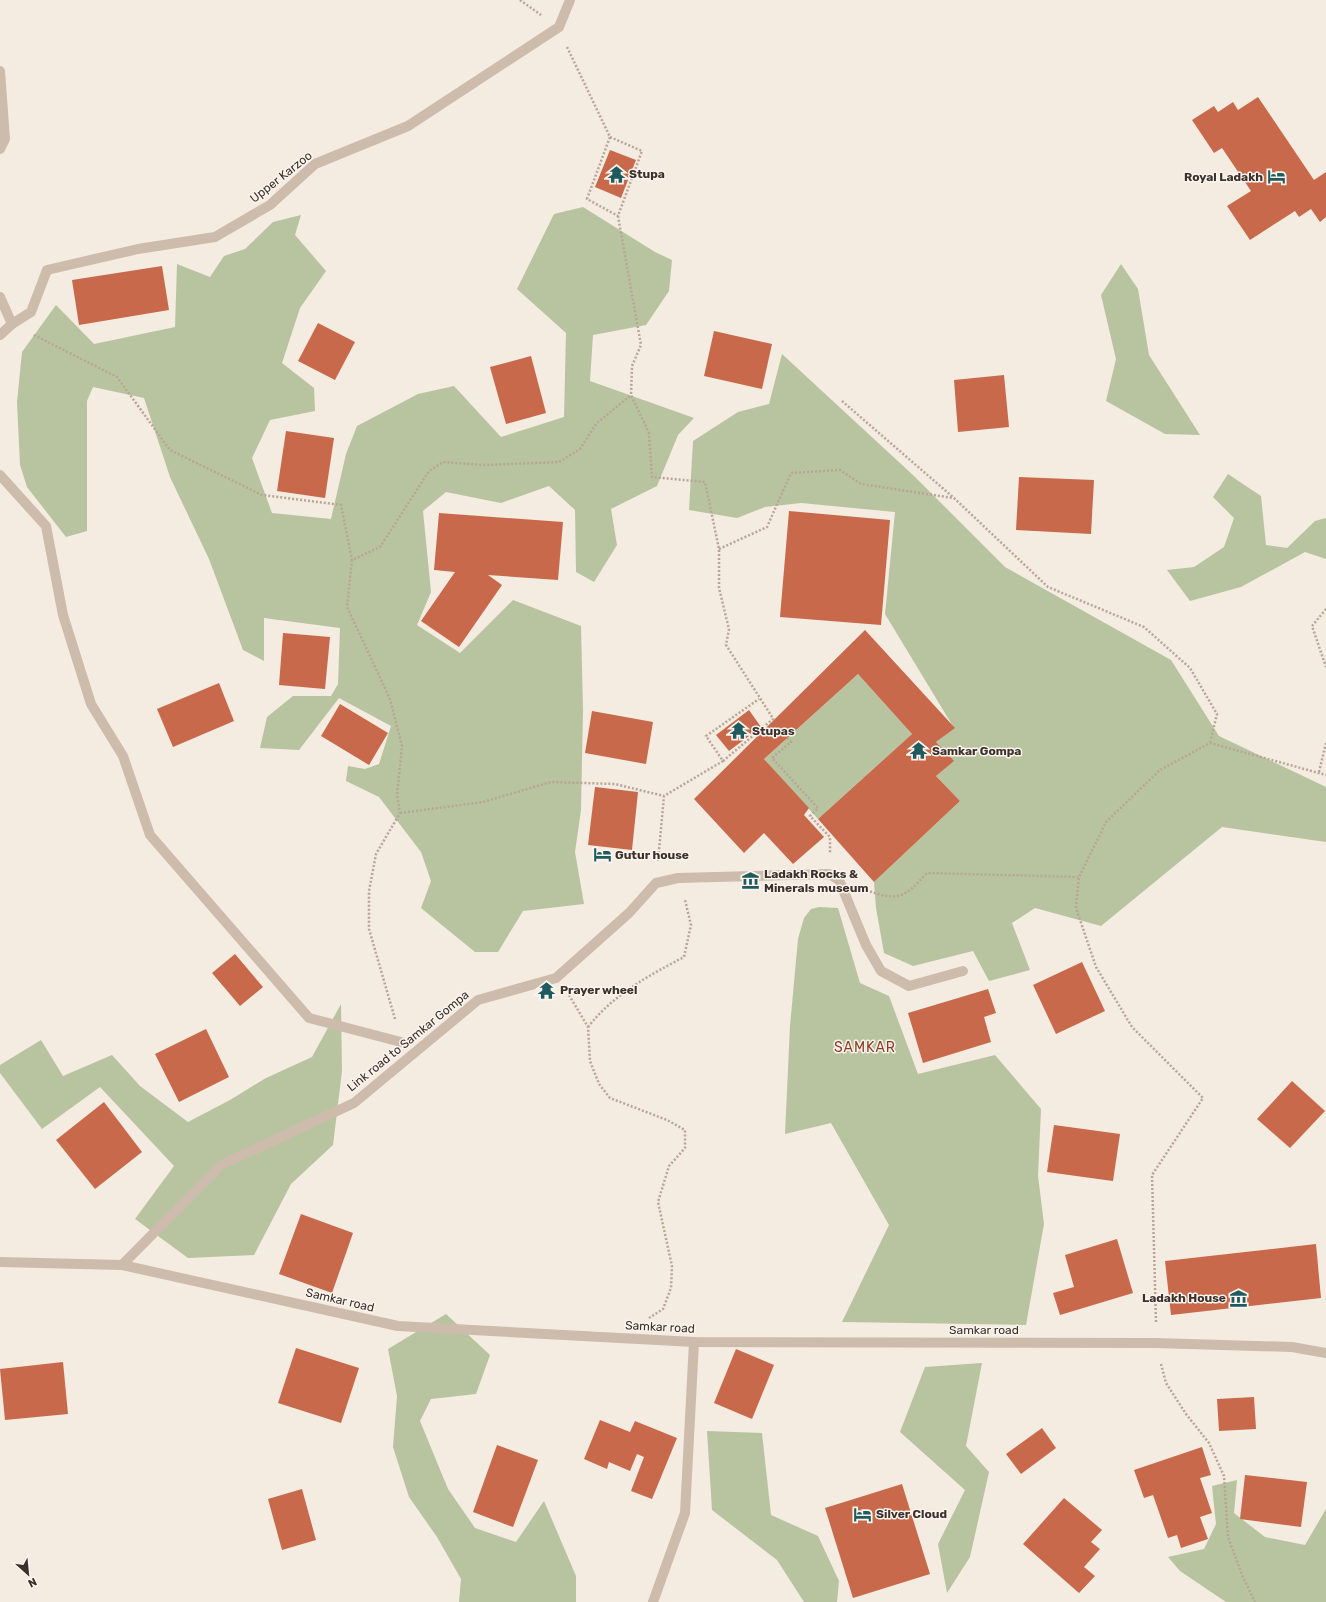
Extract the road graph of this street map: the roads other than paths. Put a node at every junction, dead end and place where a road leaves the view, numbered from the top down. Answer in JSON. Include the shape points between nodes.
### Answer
{"nodes":[{"id":1,"x":570,"y":0,"type":"edge"},
{"id":2,"x":0,"y":71,"type":"edge"},
{"id":3,"x":0,"y":149,"type":"edge"},
{"id":4,"x":0,"y":297,"type":"edge"},
{"id":5,"x":12,"y":324,"type":"junction"},
{"id":6,"x":0,"y":335,"type":"edge"},
{"id":7,"x":0,"y":475,"type":"edge"},
{"id":8,"x":962,"y":971,"type":"dead end"},
{"id":9,"x":401,"y":1042,"type":"road end"},
{"id":10,"x":0,"y":1262,"type":"edge"},
{"id":11,"x":122,"y":1265,"type":"junction"},
{"id":12,"x":694,"y":1342,"type":"junction"},
{"id":13,"x":1326,"y":1353,"type":"edge"},
{"id":14,"x":653,"y":1602,"type":"edge"}],
"edges":[{"from":1,"to":5,"type":"street","name":"Upper Karzoo","via":[[559,27],[408,126],[315,164],[270,205],[215,237],[138,249],[48,270],[31,312]]},
{"from":2,"to":3,"type":"street","via":[[5,139]]},
{"from":4,"to":5,"type":"street"},
{"from":5,"to":6,"type":"street","name":"Upper Karzoo"},
{"from":7,"to":9,"type":"street","via":[[46,526],[63,616],[91,704],[123,756],[150,835],[309,1018]]},
{"from":8,"to":11,"type":"street","name":"Link road to Samkar Gompa","via":[[909,986],[881,971],[866,945],[839,880],[829,874],[678,878],[656,883],[629,913],[556,978],[478,1000],[354,1103],[221,1165]]},
{"from":10,"to":11,"type":"street","name":"Samkar road"},
{"from":11,"to":12,"type":"street","name":"Samkar road","via":[[398,1326]]},
{"from":12,"to":13,"type":"street","name":"Samkar road","via":[[1156,1343],[1292,1346]]},
{"from":12,"to":14,"type":"street","via":[[685,1513]]}]}
